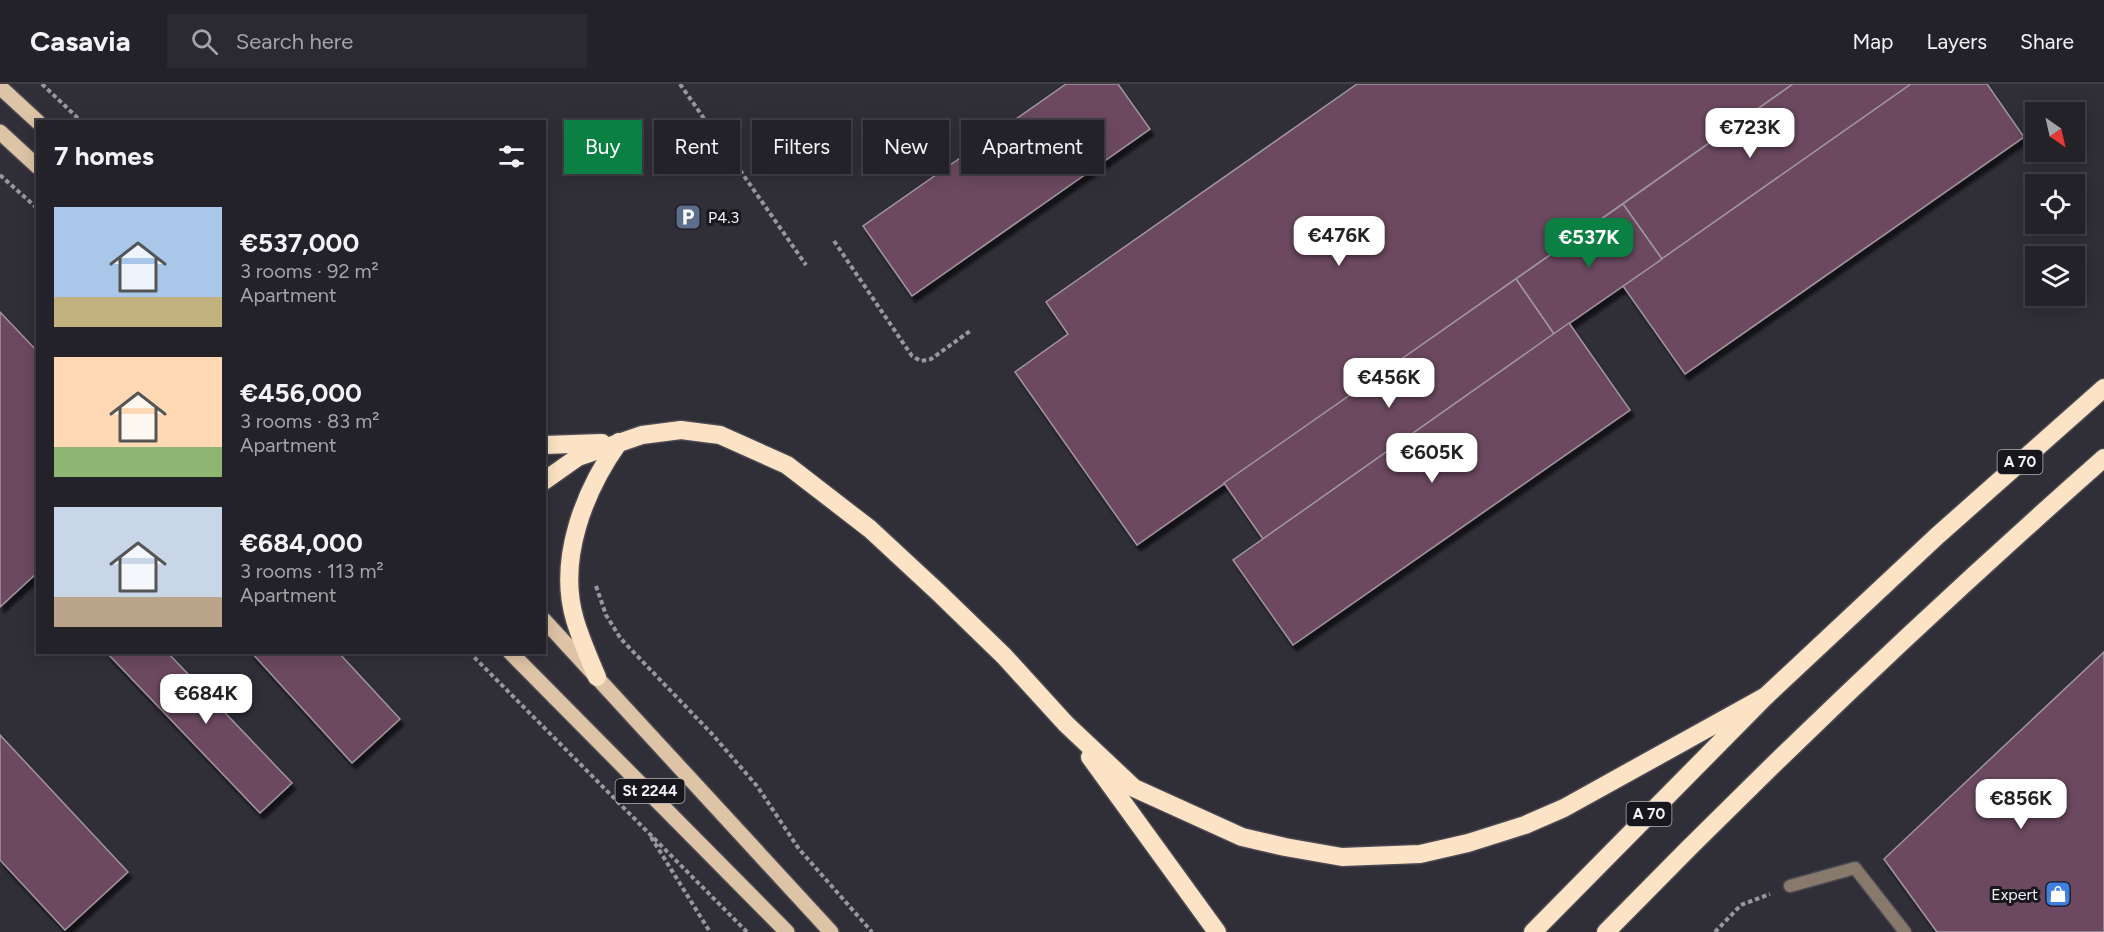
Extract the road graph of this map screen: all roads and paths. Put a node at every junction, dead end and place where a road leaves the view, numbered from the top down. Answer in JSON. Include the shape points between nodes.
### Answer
{"nodes":[{"id":1,"x":42,"y":84,"type":"edge"},
{"id":2,"x":680,"y":84,"type":"edge"},
{"id":3,"x":0,"y":87,"type":"edge"},
{"id":4,"x":36,"y":120,"type":"edge"},
{"id":5,"x":80,"y":120,"type":"edge"},
{"id":6,"x":0,"y":132,"type":"edge"},
{"id":7,"x":36,"y":165,"type":"edge"},
{"id":8,"x":0,"y":175,"type":"edge"},
{"id":9,"x":36,"y":207,"type":"edge"},
{"id":10,"x":834,"y":241,"type":"dead end"},
{"id":11,"x":806,"y":265,"type":"dead end"},
{"id":12,"x":970,"y":331,"type":"dead end"},
{"id":13,"x":2104,"y":388,"type":"edge"},
{"id":14,"x":619,"y":442,"type":"junction"},
{"id":15,"x":546,"y":445,"type":"edge"},
{"id":16,"x":2104,"y":458,"type":"edge"},
{"id":17,"x":546,"y":481,"type":"edge"},
{"id":18,"x":570,"y":573,"type":"junction"},
{"id":19,"x":546,"y":622,"type":"edge"},
{"id":20,"x":471,"y":654,"type":"edge"},
{"id":21,"x":512,"y":654,"type":"edge"},
{"id":22,"x":597,"y":677,"type":"junction"},
{"id":23,"x":1766,"y":696,"type":"junction"},
{"id":24,"x":1066,"y":724,"type":"junction"},
{"id":25,"x":646,"y":829,"type":"junction"},
{"id":26,"x":1790,"y":886,"type":"joint"},
{"id":27,"x":710,"y":932,"type":"edge"},
{"id":28,"x":747,"y":932,"type":"edge"},
{"id":29,"x":787,"y":932,"type":"edge"},
{"id":30,"x":831,"y":932,"type":"edge"},
{"id":31,"x":872,"y":932,"type":"edge"},
{"id":32,"x":1217,"y":932,"type":"edge"},
{"id":33,"x":1533,"y":932,"type":"edge"},
{"id":34,"x":1606,"y":932,"type":"edge"},
{"id":35,"x":1715,"y":932,"type":"edge"},
{"id":36,"x":1905,"y":932,"type":"edge"}],
"edges":[{"from":1,"to":5,"type":"path"},
{"from":2,"to":11,"type":"path"},
{"from":3,"to":4,"type":"main road"},
{"from":6,"to":7,"type":"main road"},
{"from":8,"to":9,"type":"path"},
{"from":10,"to":12,"type":"path","via":[[912,356],[921,361],[931,359]]},
{"from":13,"to":23,"type":"highway","number":"A 70","via":[[1937,536]]},
{"from":14,"to":15,"type":"highway"},
{"from":14,"to":17,"type":"highway","via":[[578,457]]},
{"from":14,"to":18,"type":"highway","via":[[599,469],[571,544]]},
{"from":14,"to":24,"type":"highway","via":[[681,430],[720,435],[787,465],[870,529],[1004,656]]},
{"from":16,"to":34,"type":"highway","via":[[1972,575],[1811,728]]},
{"from":18,"to":22,"type":"highway","via":[[574,619]]},
{"from":18,"to":31,"type":"path","via":[[593,583],[621,639],[757,786],[799,849]]},
{"from":19,"to":22,"type":"main road","number":"St 2244"},
{"from":20,"to":25,"type":"path"},
{"from":21,"to":29,"type":"main road","number":"St 2244"},
{"from":22,"to":30,"type":"main road","number":"St 2244"},
{"from":23,"to":24,"type":"highway","via":[[1564,808],[1526,825],[1420,855],[1342,857],[1242,837],[1134,788]]},
{"from":23,"to":33,"type":"highway","number":"A 70"},
{"from":24,"to":32,"type":"highway"},
{"from":25,"to":27,"type":"path"},
{"from":25,"to":28,"type":"path"},
{"from":26,"to":35,"type":"path","via":[[1742,905]]},
{"from":26,"to":36,"type":"lane","via":[[1855,868]]}]}
